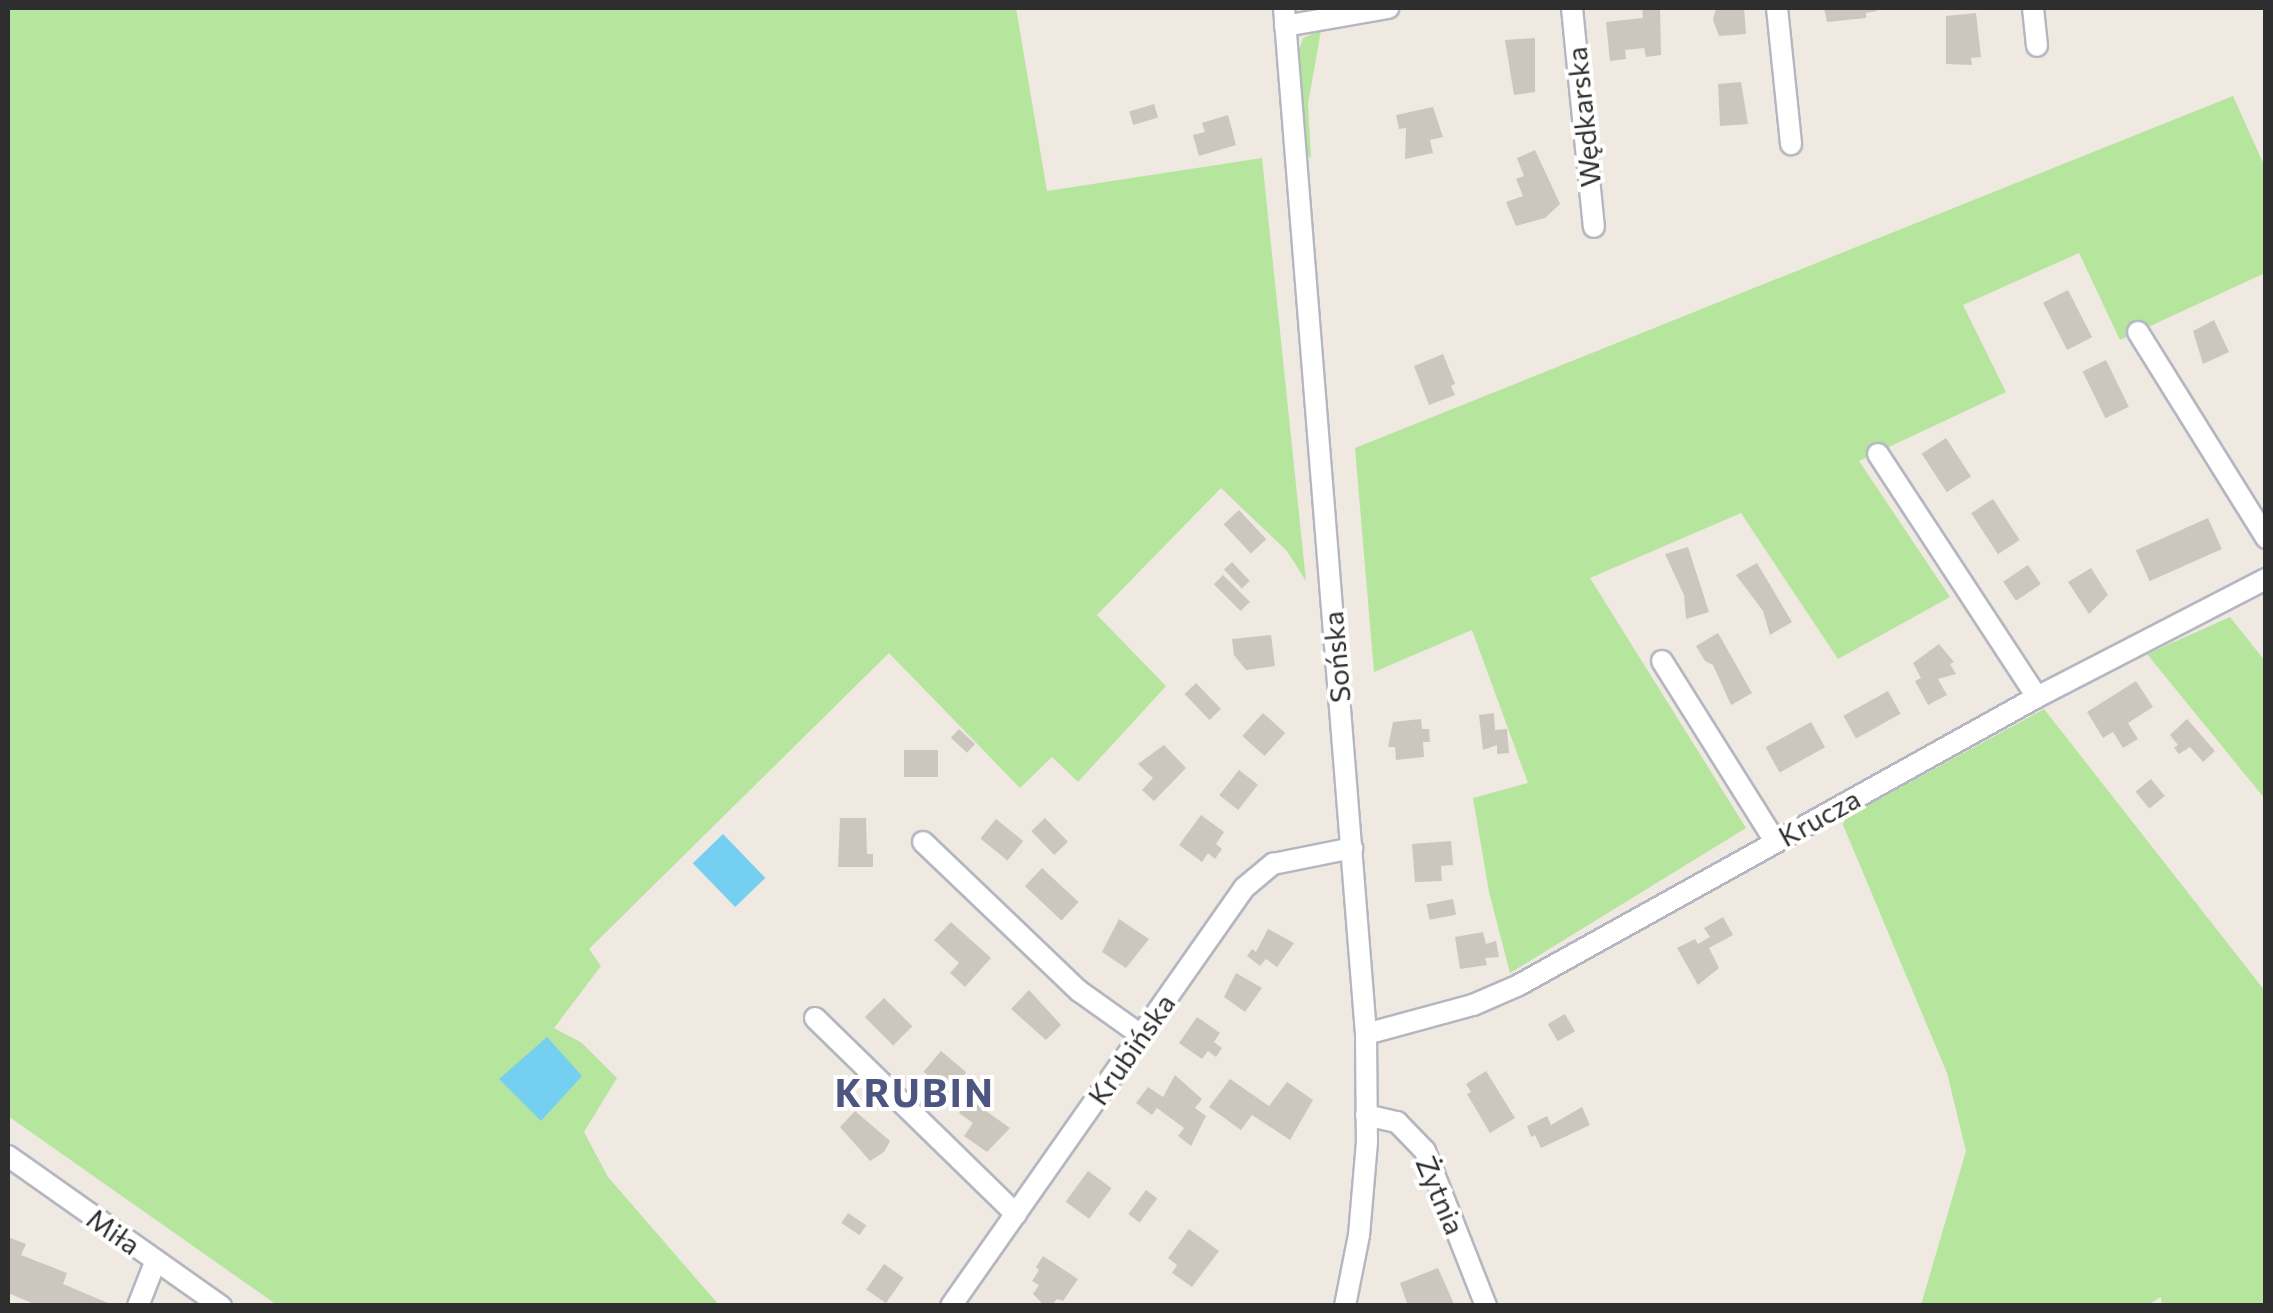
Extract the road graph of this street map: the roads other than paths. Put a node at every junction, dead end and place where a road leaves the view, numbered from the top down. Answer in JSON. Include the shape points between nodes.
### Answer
{"nodes":[{"id":1,"x":1388,"y":8,"type":"edge"},
{"id":2,"x":1572,"y":8,"type":"edge"},
{"id":3,"x":1777,"y":8,"type":"edge"},
{"id":4,"x":2033,"y":8,"type":"edge"},
{"id":5,"x":1284,"y":16,"type":"edge"},
{"id":6,"x":2037,"y":46,"type":"dead end"},
{"id":7,"x":1790,"y":144,"type":"dead end"},
{"id":8,"x":1594,"y":227,"type":"dead end"},
{"id":9,"x":2138,"y":332,"type":"dead end"},
{"id":10,"x":1878,"y":454,"type":"dead end"},
{"id":11,"x":2266,"y":538,"type":"edge"},
{"id":12,"x":2266,"y":579,"type":"edge"},
{"id":13,"x":1662,"y":661,"type":"dead end"},
{"id":14,"x":2036,"y":697,"type":"junction"},
{"id":15,"x":1775,"y":841,"type":"junction"},
{"id":16,"x":922,"y":842,"type":"dead end"},
{"id":17,"x":1352,"y":848,"type":"junction"},
{"id":18,"x":815,"y":1018,"type":"dead end"},
{"id":19,"x":1366,"y":1034,"type":"junction"},
{"id":20,"x":1141,"y":1035,"type":"junction"},
{"id":21,"x":1366,"y":1115,"type":"junction"},
{"id":22,"x":8,"y":1156,"type":"edge"},
{"id":23,"x":1016,"y":1214,"type":"junction"},
{"id":24,"x":156,"y":1260,"type":"junction"},
{"id":25,"x":138,"y":1306,"type":"edge"},
{"id":26,"x":221,"y":1306,"type":"edge"},
{"id":27,"x":951,"y":1306,"type":"edge"},
{"id":28,"x":1345,"y":1306,"type":"edge"},
{"id":29,"x":1486,"y":1306,"type":"edge"}],
"edges":[{"from":1,"to":5,"type":"street"},
{"from":2,"to":8,"type":"street","name":"Wędkarska"},
{"from":3,"to":7,"type":"street"},
{"from":4,"to":6,"type":"street"},
{"from":5,"to":17,"type":"street","name":"Sońska"},
{"from":9,"to":11,"type":"street"},
{"from":10,"to":14,"type":"street"},
{"from":12,"to":14,"type":"street","name":"Krucza"},
{"from":13,"to":15,"type":"street"},
{"from":14,"to":15,"type":"street","name":"Krucza"},
{"from":15,"to":19,"type":"street","name":"Krucza","via":[[1519,986]]},
{"from":16,"to":20,"type":"street","via":[[1079,991]]},
{"from":17,"to":19,"type":"street","name":"Sońska"},
{"from":17,"to":20,"type":"street","name":"Krubińska","via":[[1272,864],[1258,874]]},
{"from":18,"to":23,"type":"street"},
{"from":19,"to":21,"type":"street","name":"Sońska"},
{"from":20,"to":23,"type":"street","name":"Krubińska"},
{"from":21,"to":28,"type":"street","name":"Sońska","via":[[1359,1235]]},
{"from":21,"to":29,"type":"street","name":"Żytnia","via":[[1397,1122],[1425,1150]]},
{"from":22,"to":24,"type":"street","name":"Miła"},
{"from":23,"to":27,"type":"street","name":"Krubińska"},
{"from":24,"to":25,"type":"street"},
{"from":24,"to":26,"type":"street","name":"Miła"}]}
